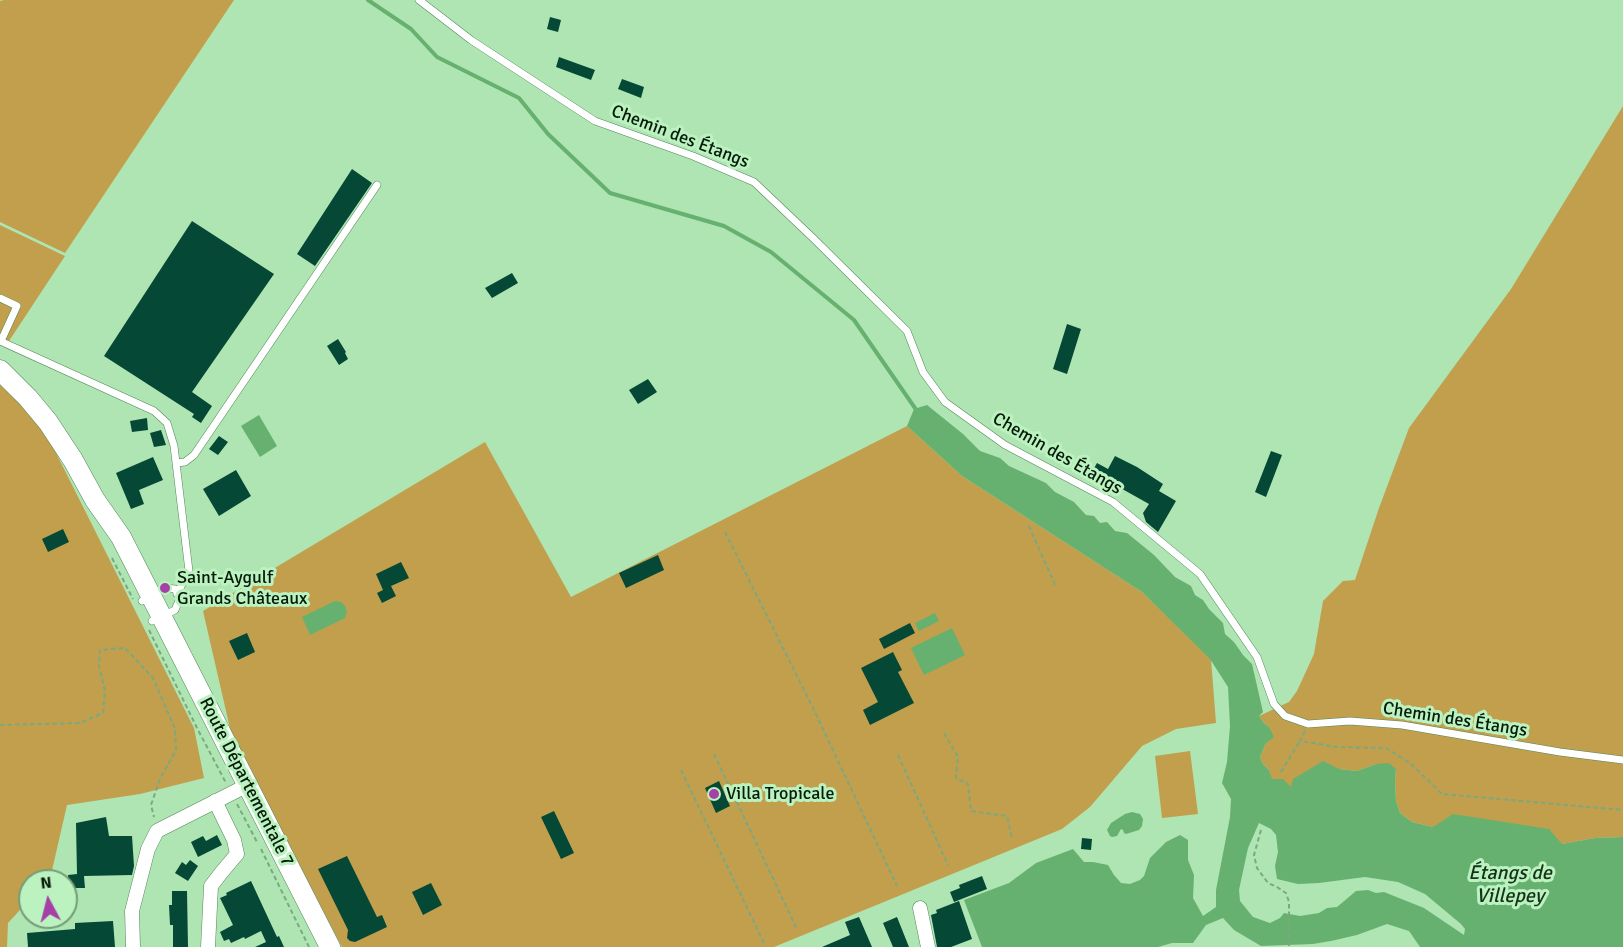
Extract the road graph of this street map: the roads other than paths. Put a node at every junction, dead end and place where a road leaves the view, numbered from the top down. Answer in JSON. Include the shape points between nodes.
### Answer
{"nodes":[{"id":1,"x":419,"y":0,"type":"edge"},
{"id":2,"x":377,"y":185,"type":"dead end"},
{"id":3,"x":0,"y":298,"type":"edge"},
{"id":4,"x":0,"y":341,"type":"edge"},
{"id":5,"x":0,"y":370,"type":"edge"},
{"id":6,"x":176,"y":463,"type":"junction"},
{"id":7,"x":95,"y":500,"type":"junction"},
{"id":8,"x":177,"y":594,"type":"junction"},
{"id":9,"x":143,"y":601,"type":"junction"},
{"id":10,"x":154,"y":621,"type":"junction"},
{"id":11,"x":1623,"y":760,"type":"edge"},
{"id":12,"x":241,"y":793,"type":"junction"},
{"id":13,"x":215,"y":801,"type":"junction"},
{"id":14,"x":920,"y":908,"type":"dead end"},
{"id":15,"x":133,"y":947,"type":"edge"},
{"id":16,"x":208,"y":947,"type":"edge"},
{"id":17,"x":317,"y":947,"type":"edge"},
{"id":18,"x":330,"y":947,"type":"edge"},
{"id":19,"x":928,"y":947,"type":"edge"}],
"edges":[{"from":1,"to":11,"type":"lane","name":"Chemin des Étangs","via":[[471,40],[595,121],[754,182],[907,331],[923,372],[945,402],[1005,445],[1113,502],[1200,574],[1257,657],[1274,704],[1285,716],[1308,724],[1350,721],[1402,725]]},
{"from":2,"to":6,"type":"lane","via":[[194,455]]},
{"from":3,"to":4,"type":"lane","via":[[17,306]]},
{"from":4,"to":6,"type":"lane","via":[[154,411],[167,423]]},
{"from":5,"to":7,"type":"main road","name":"Route Départementale 7","via":[[48,422]]},
{"from":6,"to":8,"type":"lane","via":[[189,571]]},
{"from":7,"to":9,"type":"main road","name":"Route Départementale 7","via":[[111,541]]},
{"from":7,"to":9,"type":"main road","name":"Route Départementale 7","via":[[121,537]]},
{"from":8,"to":9,"type":"lane","via":[[175,589],[165,588]]},
{"from":8,"to":10,"type":"lane","via":[[180,598],[175,610]]},
{"from":9,"to":10,"type":"main road","name":"Route Départementale 7"},
{"from":10,"to":12,"type":"main road","name":"Route Départementale 7"},
{"from":12,"to":13,"type":"street"},
{"from":12,"to":17,"type":"main road","name":"Route Départementale 7"},
{"from":12,"to":18,"type":"main road","name":"Route Départementale 7"},
{"from":13,"to":15,"type":"street","via":[[157,831],[148,849],[132,911]]},
{"from":13,"to":16,"type":"street","via":[[237,854],[211,886]]},
{"from":14,"to":19,"type":"street"}]}
